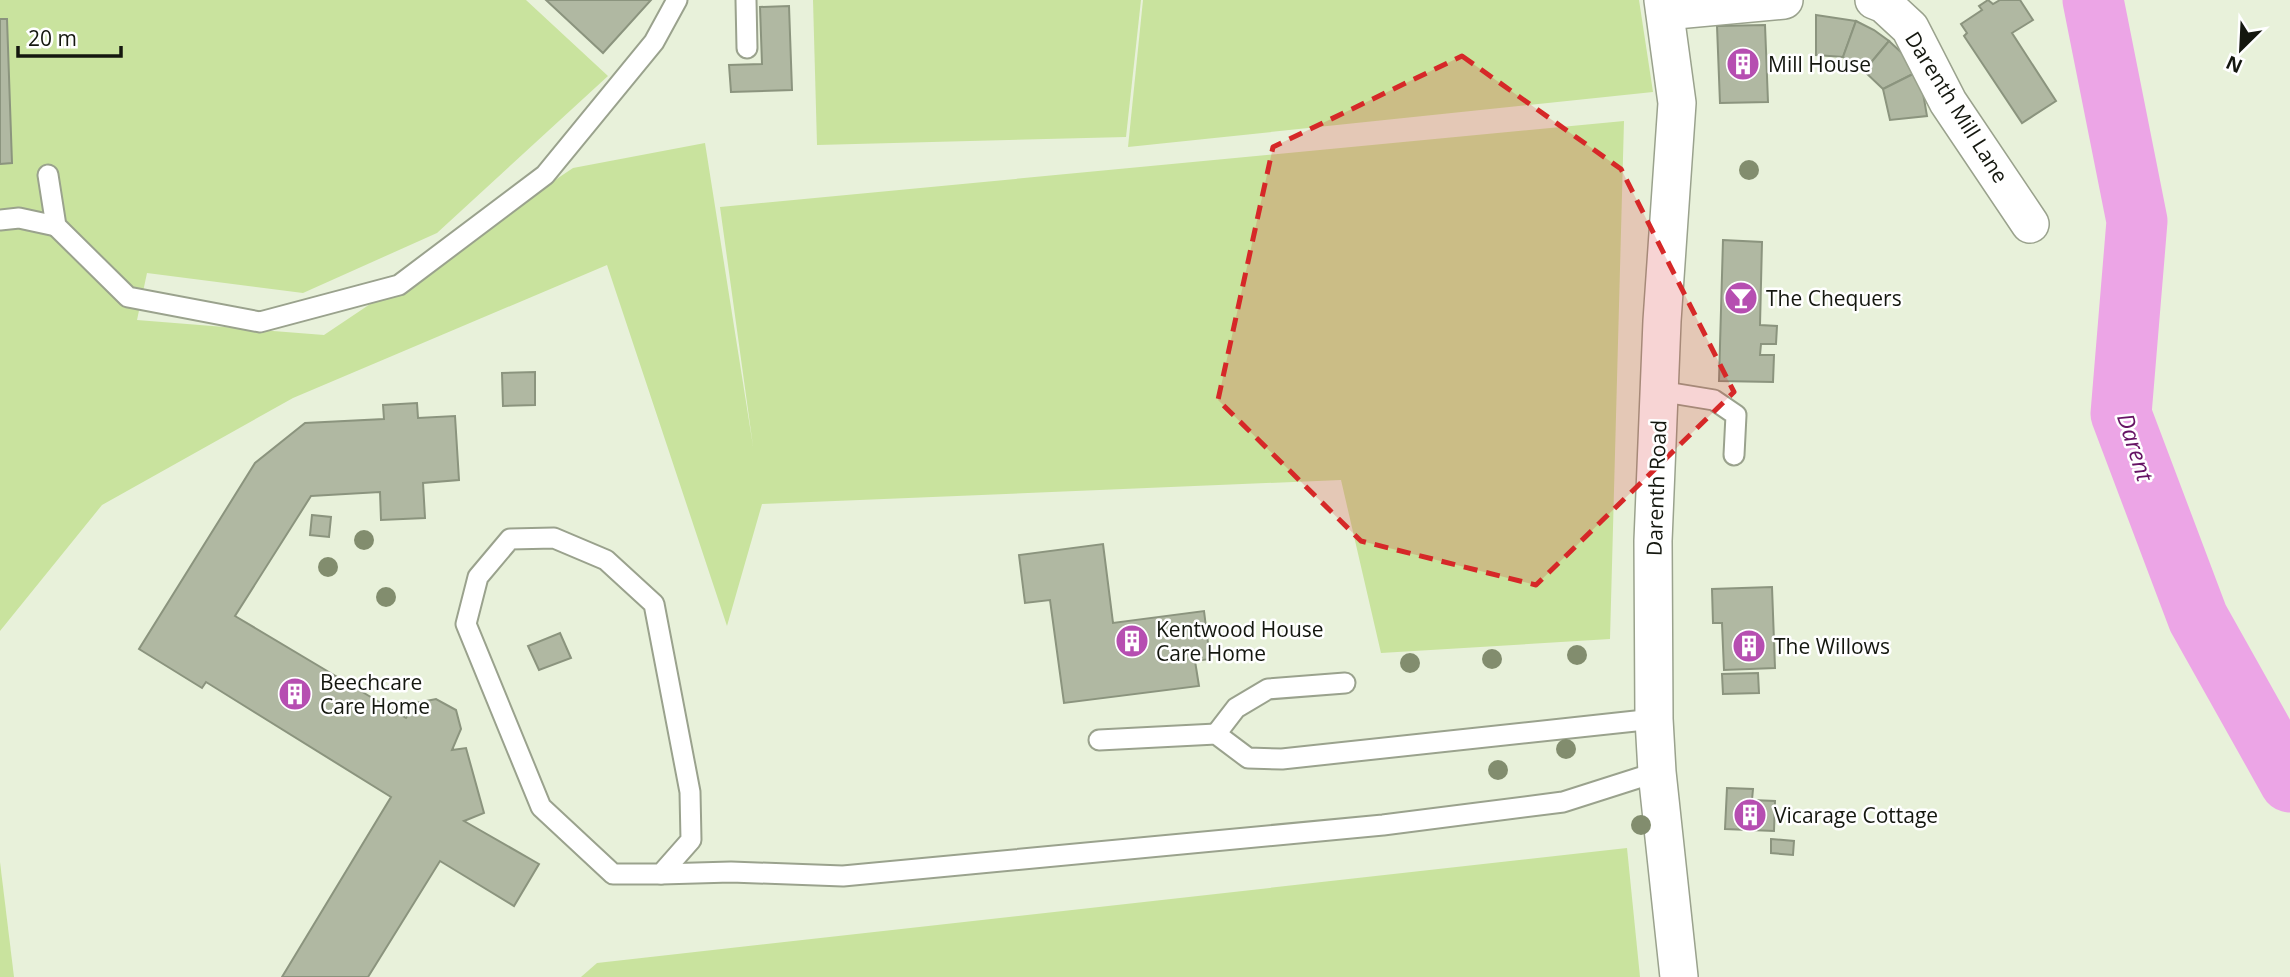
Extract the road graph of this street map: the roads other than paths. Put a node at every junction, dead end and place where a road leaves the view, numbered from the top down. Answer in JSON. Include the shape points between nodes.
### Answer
{"nodes":[{"id":1,"x":677,"y":0,"type":"edge"},
{"id":2,"x":746,"y":0,"type":"edge"},
{"id":3,"x":1777,"y":0,"type":"edge"},
{"id":4,"x":1784,"y":0,"type":"edge"},
{"id":5,"x":1874,"y":0,"type":"edge"},
{"id":6,"x":1664,"y":5,"type":"edge"},
{"id":7,"x":747,"y":48,"type":"dead end"},
{"id":8,"x":48,"y":175,"type":"dead end"},
{"id":9,"x":0,"y":220,"type":"edge"},
{"id":10,"x":2030,"y":224,"type":"dead end"},
{"id":11,"x":56,"y":226,"type":"junction"},
{"id":12,"x":1659,"y":391,"type":"junction"},
{"id":13,"x":1734,"y":455,"type":"dead end"},
{"id":14,"x":1345,"y":683,"type":"dead end"},
{"id":15,"x":1654,"y":719,"type":"junction"},
{"id":16,"x":1216,"y":734,"type":"junction"},
{"id":17,"x":1099,"y":740,"type":"dead end"},
{"id":18,"x":1657,"y":772,"type":"junction"},
{"id":19,"x":661,"y":874,"type":"junction"},
{"id":20,"x":1679,"y":977,"type":"edge"}],
"edges":[{"from":1,"to":11,"type":"lane","via":[[654,42],[545,175],[399,285],[260,322],[128,297]]},
{"from":2,"to":7,"type":"lane"},
{"from":3,"to":4,"type":"street"},
{"from":3,"to":6,"type":"street"},
{"from":5,"to":10,"type":"street","name":"Darenth Mill Lane","via":[[1910,29],[1948,102]]},
{"from":6,"to":12,"type":"street","name":"Darenth Road","via":[[1677,103],[1673,321]]},
{"from":8,"to":11,"type":"lane"},
{"from":9,"to":11,"type":"lane","via":[[19,218]]},
{"from":12,"to":13,"type":"lane","via":[[1714,400],[1736,415]]},
{"from":12,"to":15,"type":"street","name":"Darenth Road","via":[[1653,541]]},
{"from":14,"to":16,"type":"lane","via":[[1268,689],[1236,708]]},
{"from":15,"to":16,"type":"lane","via":[[1282,759],[1248,758]]},
{"from":15,"to":18,"type":"street","name":"Darenth Road"},
{"from":16,"to":17,"type":"lane"},
{"from":18,"to":19,"type":"lane","via":[[1563,802],[1383,825],[843,876]]},
{"from":18,"to":20,"type":"street","name":"Darenth Road"},
{"from":19,"to":19,"type":"lane","via":[[613,874],[541,807],[466,624],[478,577],[510,539],[554,538],[606,560],[654,604],[690,792],[691,839]]}]}
